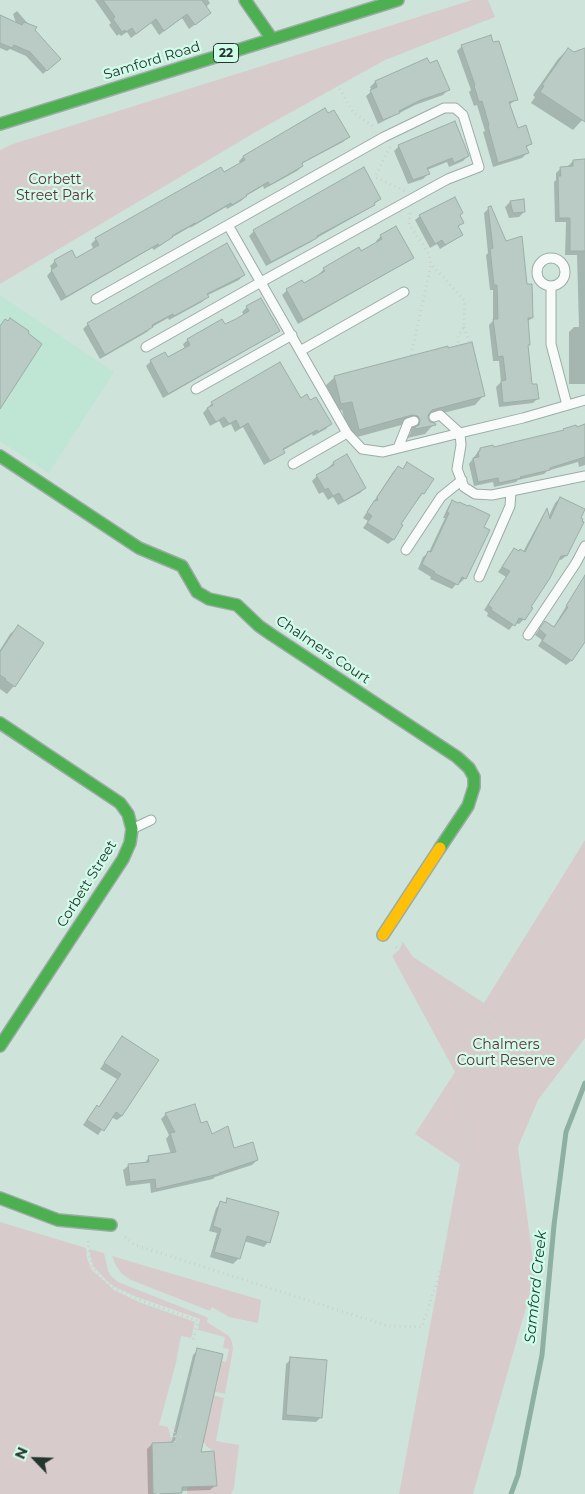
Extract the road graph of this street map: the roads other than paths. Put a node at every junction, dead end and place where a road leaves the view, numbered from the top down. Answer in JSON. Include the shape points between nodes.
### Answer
{"nodes":[{"id":1,"x":245,"y":0,"type":"edge"},
{"id":2,"x":398,"y":0,"type":"edge"},
{"id":3,"x":272,"y":39,"type":"junction"},
{"id":4,"x":0,"y":124,"type":"edge"},
{"id":5,"x":228,"y":225,"type":"junction"},
{"id":6,"x":261,"y":282,"type":"junction"},
{"id":7,"x":551,"y":286,"type":"dead end"},
{"id":8,"x":404,"y":292,"type":"dead end"},
{"id":9,"x":96,"y":299,"type":"dead end"},
{"id":10,"x":292,"y":335,"type":"junction"},
{"id":11,"x":146,"y":347,"type":"dead end"},
{"id":12,"x":300,"y":351,"type":"junction"},
{"id":13,"x":196,"y":389,"type":"dead end"},
{"id":14,"x":585,"y":400,"type":"edge"},
{"id":15,"x":567,"y":405,"type":"junction"},
{"id":16,"x":434,"y":417,"type":"dead end"},
{"id":17,"x":414,"y":421,"type":"dead end"},
{"id":18,"x":460,"y":432,"type":"junction"},
{"id":19,"x":347,"y":433,"type":"junction"},
{"id":20,"x":398,"y":448,"type":"junction"},
{"id":21,"x":0,"y":456,"type":"edge"},
{"id":22,"x":293,"y":464,"type":"dead end"},
{"id":23,"x":585,"y":476,"type":"edge"},
{"id":24,"x":462,"y":480,"type":"junction"},
{"id":25,"x":511,"y":492,"type":"junction"},
{"id":26,"x":585,"y":546,"type":"edge"},
{"id":27,"x":406,"y":550,"type":"dead end"},
{"id":28,"x":479,"y":577,"type":"dead end"},
{"id":29,"x":528,"y":635,"type":"dead end"},
{"id":30,"x":0,"y":723,"type":"edge"},
{"id":31,"x":151,"y":820,"type":"dead end"},
{"id":32,"x":132,"y":829,"type":"junction"},
{"id":33,"x":383,"y":935,"type":"road end"},
{"id":34,"x":0,"y":1046,"type":"edge"},
{"id":35,"x":0,"y":1198,"type":"edge"},
{"id":36,"x":111,"y":1225,"type":"road end"}],
"edges":[{"from":1,"to":3,"type":"street"},
{"from":2,"to":3,"type":"street","name":"Samford Road","number":"22"},
{"from":3,"to":4,"type":"street","name":"Samford Road","number":"22"},
{"from":5,"to":6,"type":"lane"},
{"from":5,"to":6,"type":"lane","via":[[384,137],[444,108],[455,108],[463,115],[479,167],[448,179]]},
{"from":5,"to":9,"type":"lane"},
{"from":6,"to":10,"type":"lane"},
{"from":6,"to":11,"type":"lane"},
{"from":7,"to":15,"type":"lane","via":[[552,344]]},
{"from":8,"to":12,"type":"lane"},
{"from":10,"to":12,"type":"lane"},
{"from":10,"to":13,"type":"lane"},
{"from":12,"to":19,"type":"lane"},
{"from":14,"to":15,"type":"lane"},
{"from":15,"to":18,"type":"lane"},
{"from":16,"to":18,"type":"lane","via":[[440,415]]},
{"from":17,"to":20,"type":"lane","via":[[408,423]]},
{"from":18,"to":20,"type":"lane"},
{"from":18,"to":24,"type":"lane","via":[[457,469]]},
{"from":19,"to":20,"type":"lane","via":[[362,449],[383,452]]},
{"from":19,"to":22,"type":"lane"},
{"from":21,"to":33,"type":"street","name":"Chalmers Court","via":[[139,548],[182,566],[197,592],[209,599],[237,605],[272,636],[469,768],[474,777],[474,788],[468,806]]},
{"from":23,"to":25,"type":"lane"},
{"from":24,"to":25,"type":"lane","via":[[464,487],[475,494]]},
{"from":24,"to":27,"type":"lane","via":[[441,497]]},
{"from":25,"to":28,"type":"lane","via":[[510,506]]},
{"from":26,"to":29,"type":"lane"},
{"from":30,"to":32,"type":"street","name":"Corbett Street","via":[[120,802]]},
{"from":31,"to":32,"type":"lane"},
{"from":32,"to":34,"type":"street","name":"Corbett Street","via":[[123,859]]},
{"from":35,"to":36,"type":"street","via":[[58,1220]]}]}
